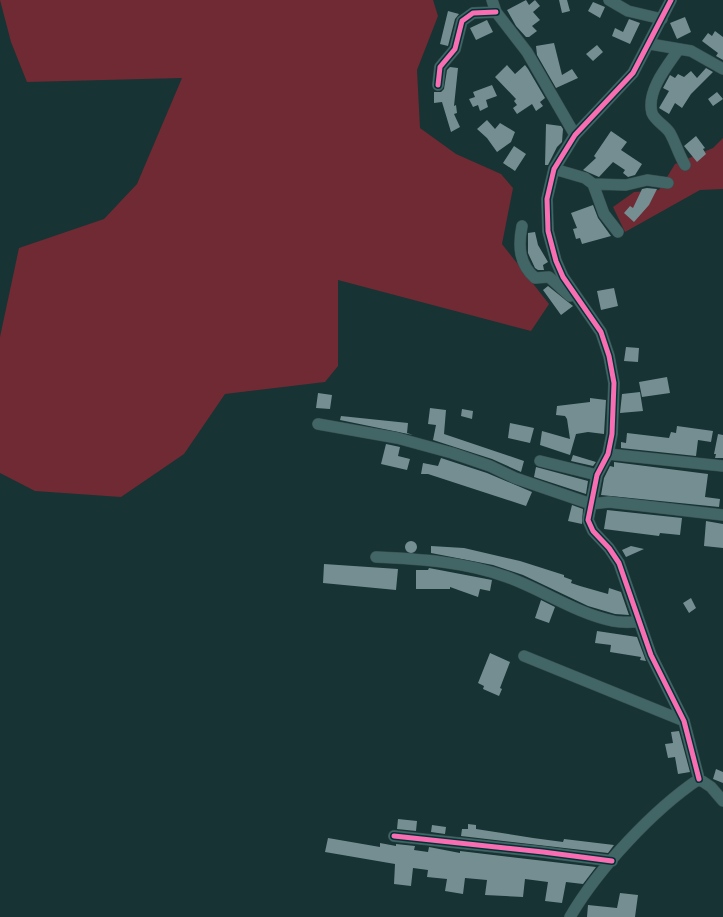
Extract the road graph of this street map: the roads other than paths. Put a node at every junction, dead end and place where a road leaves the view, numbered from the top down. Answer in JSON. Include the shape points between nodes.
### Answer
{"nodes":[{"id":1,"x":492,"y":0,"type":"edge"},
{"id":2,"x":609,"y":0,"type":"edge"},
{"id":3,"x":671,"y":0,"type":"edge"},
{"id":4,"x":496,"y":12,"type":"junction"},
{"id":5,"x":662,"y":19,"type":"junction"},
{"id":6,"x":650,"y":44,"type":"junction"},
{"id":7,"x":679,"y":49,"type":"junction"},
{"id":8,"x":723,"y":69,"type":"edge"},
{"id":9,"x":438,"y":85,"type":"dead end"},
{"id":10,"x":575,"y":135,"type":"junction"},
{"id":11,"x":685,"y":165,"type":"dead end"},
{"id":12,"x":554,"y":169,"type":"junction"},
{"id":13,"x":668,"y":183,"type":"dead end"},
{"id":14,"x":593,"y":184,"type":"junction"},
{"id":15,"x":522,"y":226,"type":"dead end"},
{"id":16,"x":618,"y":232,"type":"dead end"},
{"id":17,"x":578,"y":299,"type":"junction"},
{"id":18,"x":318,"y":424,"type":"dead end"},
{"id":19,"x":608,"y":454,"type":"junction"},
{"id":20,"x":540,"y":462,"type":"dead end"},
{"id":21,"x":723,"y":466,"type":"edge"},
{"id":22,"x":597,"y":475,"type":"junction"},
{"id":23,"x":591,"y":504,"type":"junction"},
{"id":24,"x":723,"y":515,"type":"edge"},
{"id":25,"x":376,"y":557,"type":"dead end"},
{"id":26,"x":639,"y":622,"type":"junction"},
{"id":27,"x":524,"y":656,"type":"dead end"},
{"id":28,"x":684,"y":721,"type":"junction"},
{"id":29,"x":699,"y":779,"type":"junction"},
{"id":30,"x":723,"y":801,"type":"edge"},
{"id":31,"x":394,"y":836,"type":"dead end"},
{"id":32,"x":612,"y":861,"type":"junction"},
{"id":33,"x":570,"y":917,"type":"edge"}],
"edges":[{"from":1,"to":4,"type":"street"},
{"from":2,"to":5,"type":"street","via":[[628,11]]},
{"from":3,"to":5,"type":"street"},
{"from":4,"to":9,"type":"street","via":[[474,13],[462,21],[455,49],[440,67]]},
{"from":4,"to":10,"type":"street","via":[[527,52]]},
{"from":5,"to":6,"type":"street"},
{"from":6,"to":7,"type":"street"},
{"from":6,"to":10,"type":"street","via":[[633,73]]},
{"from":7,"to":8,"type":"street","via":[[691,51]]},
{"from":7,"to":11,"type":"street","via":[[663,73],[651,105],[652,114],[669,132]]},
{"from":10,"to":12,"type":"street"},
{"from":12,"to":14,"type":"street","via":[[585,178]]},
{"from":12,"to":17,"type":"street","via":[[547,199],[548,231],[560,269]]},
{"from":13,"to":14,"type":"street","via":[[647,180],[626,185]]},
{"from":14,"to":16,"type":"street","via":[[604,214]]},
{"from":15,"to":17,"type":"street","via":[[520,257],[530,274],[536,278],[550,277],[570,296]]},
{"from":17,"to":19,"type":"street","via":[[601,332],[610,356],[614,383]]},
{"from":18,"to":23,"type":"street","via":[[452,452]]},
{"from":19,"to":21,"type":"street"},
{"from":19,"to":22,"type":"street"},
{"from":20,"to":22,"type":"street"},
{"from":22,"to":23,"type":"street"},
{"from":23,"to":24,"type":"street","via":[[610,502]]},
{"from":23,"to":26,"type":"street","via":[[588,520],[619,563]]},
{"from":25,"to":26,"type":"street","via":[[439,560],[462,565],[508,577],[597,617],[614,622]]},
{"from":26,"to":28,"type":"street","via":[[651,655]]},
{"from":27,"to":28,"type":"street"},
{"from":28,"to":29,"type":"street"},
{"from":29,"to":30,"type":"street"},
{"from":29,"to":32,"type":"street","via":[[683,790]]},
{"from":31,"to":32,"type":"street"},
{"from":32,"to":33,"type":"street"}]}
